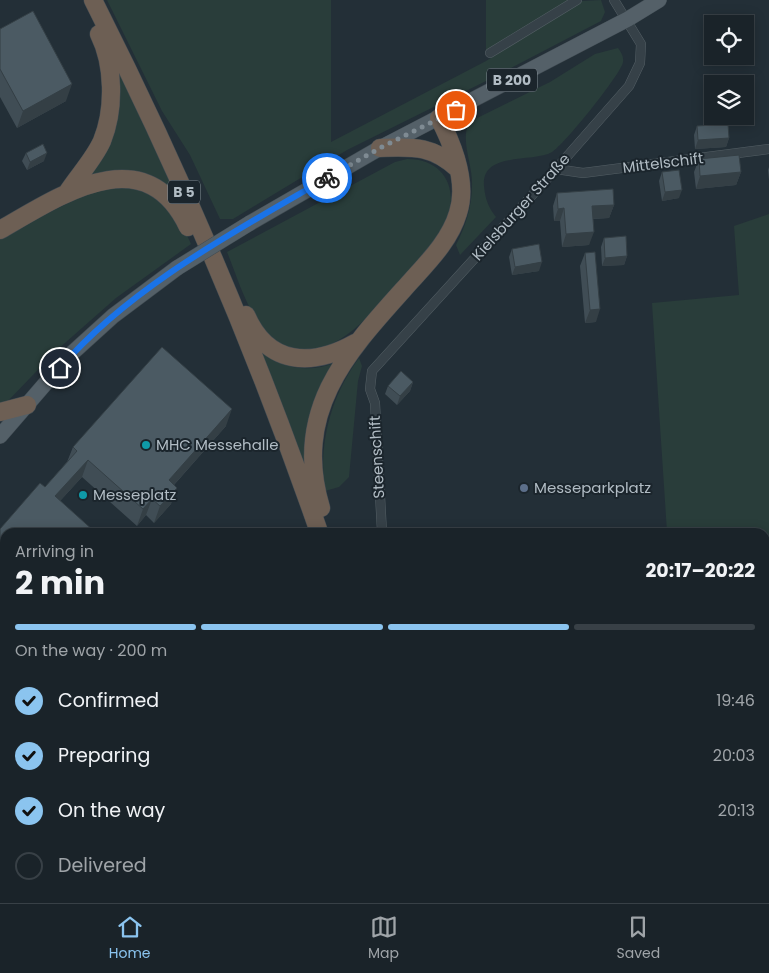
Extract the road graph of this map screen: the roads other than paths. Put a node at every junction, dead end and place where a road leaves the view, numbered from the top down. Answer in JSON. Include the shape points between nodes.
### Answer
{"nodes":[{"id":1,"x":82,"y":0,"type":"edge"},
{"id":2,"x":94,"y":0,"type":"edge"},
{"id":3,"x":577,"y":0,"type":"edge"},
{"id":4,"x":614,"y":0,"type":"edge"},
{"id":5,"x":659,"y":0,"type":"edge"},
{"id":6,"x":628,"y":20,"type":"junction"},
{"id":7,"x":490,"y":53,"type":"dead end"},
{"id":8,"x":440,"y":118,"type":"junction"},
{"id":9,"x":380,"y":148,"type":"junction"},
{"id":10,"x":769,"y":149,"type":"edge"},
{"id":11,"x":458,"y":169,"type":"junction"},
{"id":12,"x":556,"y":169,"type":"junction"},
{"id":13,"x":67,"y":193,"type":"junction"},
{"id":14,"x":0,"y":230,"type":"edge"},
{"id":15,"x":216,"y":263,"type":"junction"},
{"id":16,"x":224,"y":282,"type":"junction"},
{"id":17,"x":356,"y":343,"type":"junction"},
{"id":18,"x":370,"y":383,"type":"joint"},
{"id":19,"x":27,"y":405,"type":"junction"},
{"id":20,"x":0,"y":412,"type":"edge"},
{"id":21,"x":0,"y":436,"type":"edge"},
{"id":22,"x":317,"y":528,"type":"edge"},
{"id":23,"x":327,"y":528,"type":"edge"},
{"id":24,"x":382,"y":528,"type":"edge"}],
"edges":[{"from":1,"to":13,"type":"highway","via":[[106,48],[110,108],[102,141]]},
{"from":2,"to":15,"type":"highway","number":"B 5"},
{"from":3,"to":7,"type":"street"},
{"from":4,"to":6,"type":"street","name":"Kielsburger Straße"},
{"from":5,"to":6,"type":"main road","number":"B 200"},
{"from":6,"to":8,"type":"main road","number":"B 200"},
{"from":6,"to":12,"type":"street","name":"Kielsburger Straße","via":[[641,44],[640,63],[629,86]]},
{"from":8,"to":9,"type":"main road","number":"B 200"},
{"from":8,"to":11,"type":"highway"},
{"from":9,"to":11,"type":"highway","via":[[423,148],[448,160]]},
{"from":9,"to":19,"type":"main road","number":"B 200","bridge":true,"via":[[177,268],[84,342]]},
{"from":10,"to":12,"type":"street","name":"Mittelschift","via":[[583,173]]},
{"from":11,"to":17,"type":"highway","via":[[461,189],[459,213],[441,248]]},
{"from":12,"to":18,"type":"street","name":"Kielsburger Straße","via":[[372,371]]},
{"from":13,"to":14,"type":"highway"},
{"from":13,"to":16,"type":"highway","via":[[104,181],[128,178],[154,184],[180,209],[210,271]]},
{"from":15,"to":16,"type":"highway","number":"B 5"},
{"from":15,"to":17,"type":"highway","via":[[226,270],[256,334],[275,350],[290,356],[320,358]]},
{"from":16,"to":22,"type":"highway","number":"B 5"},
{"from":17,"to":23,"type":"highway","via":[[327,391],[314,438],[316,492]]},
{"from":18,"to":24,"type":"street","name":"Steenschift","via":[[375,403]]},
{"from":19,"to":20,"type":"highway"},
{"from":19,"to":21,"type":"main road","number":"B 200"}]}
